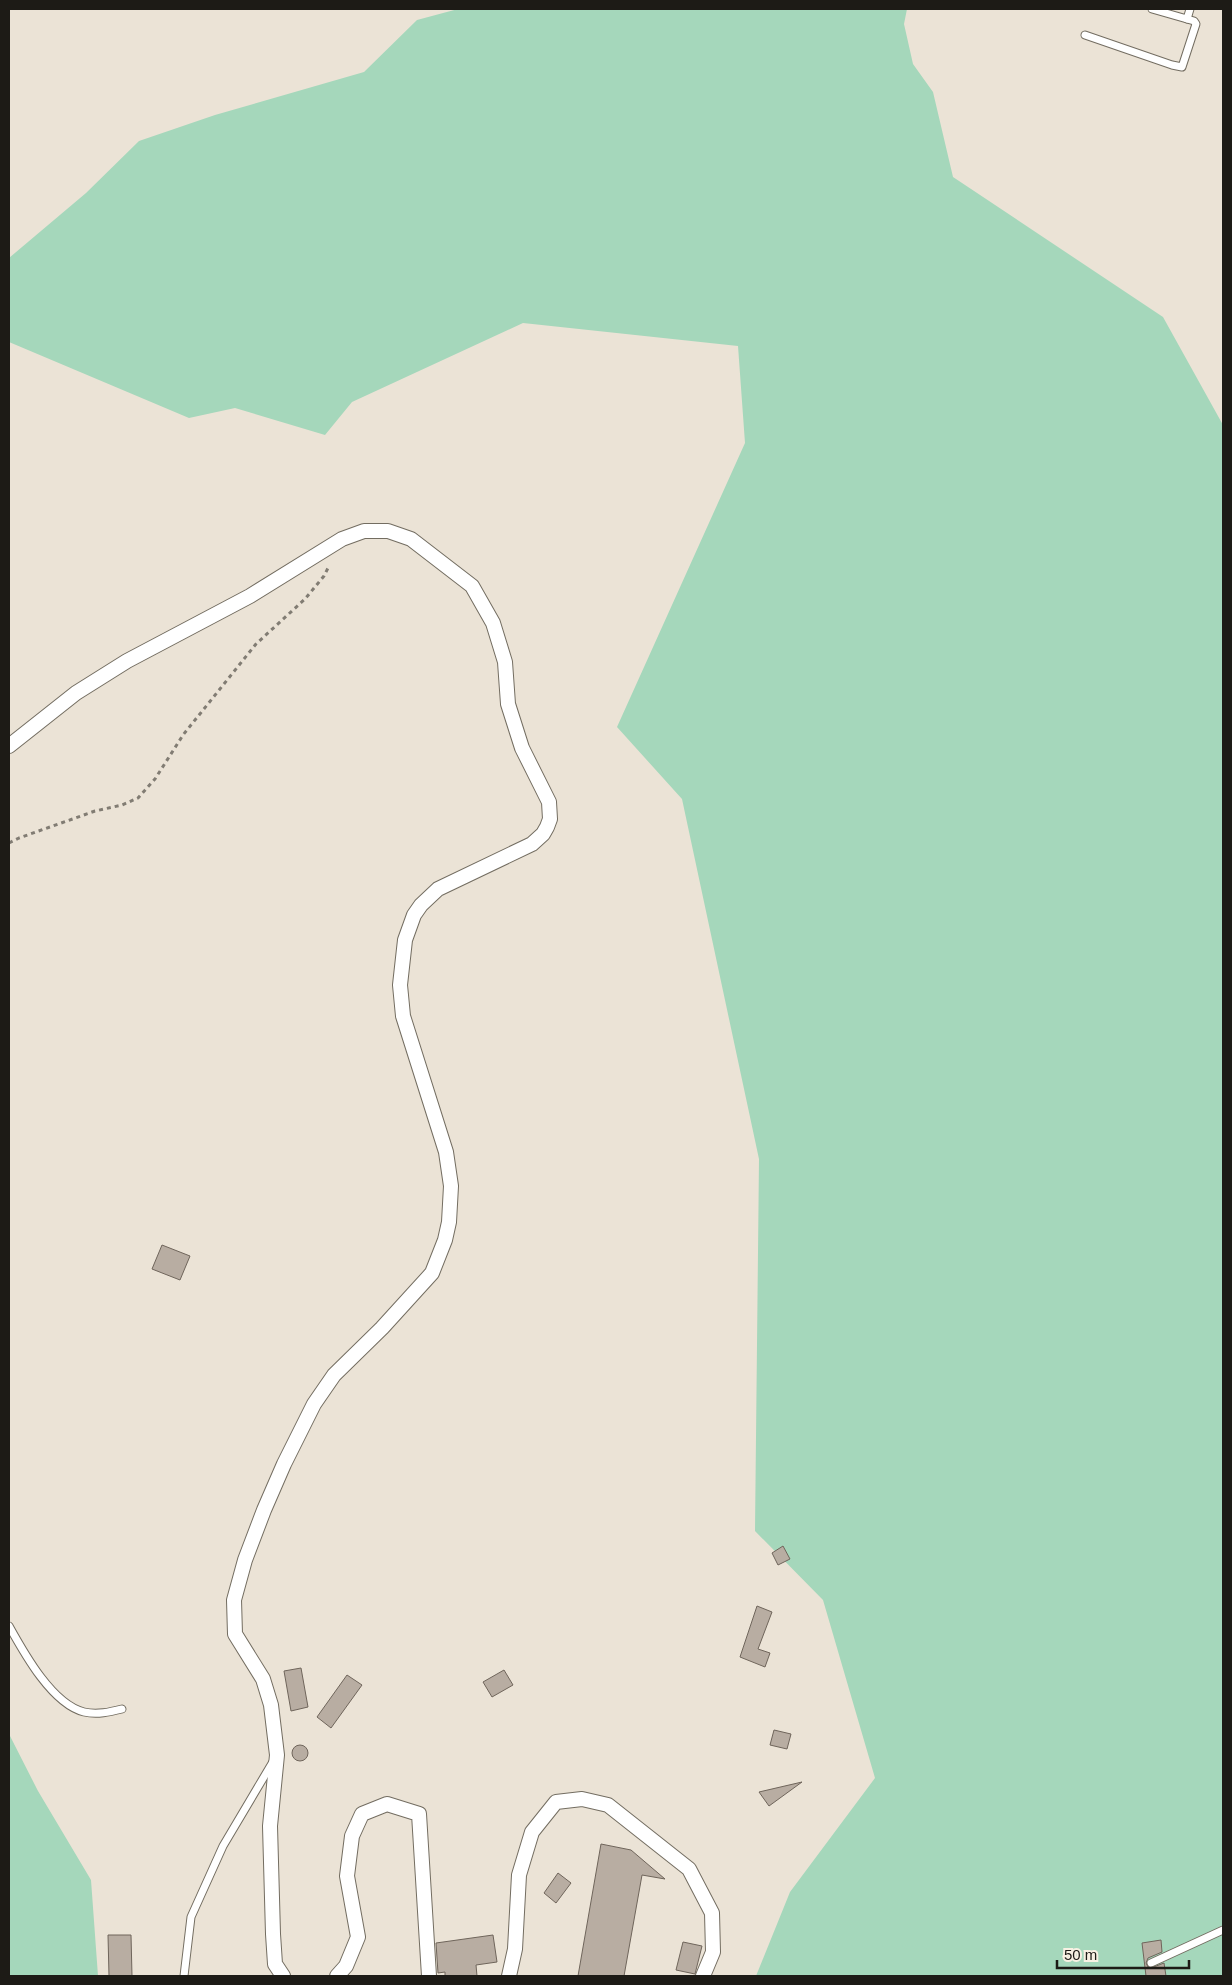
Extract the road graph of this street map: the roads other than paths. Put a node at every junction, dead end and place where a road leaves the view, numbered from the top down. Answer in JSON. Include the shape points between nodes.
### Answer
{"nodes":[{"id":1,"x":1152,"y":9,"type":"edge"},
{"id":2,"x":1190,"y":9,"type":"edge"},
{"id":3,"x":1187,"y":19,"type":"junction"},
{"id":4,"x":1085,"y":36,"type":"dead end"},
{"id":5,"x":9,"y":746,"type":"edge"},
{"id":6,"x":9,"y":1626,"type":"edge"},
{"id":7,"x":122,"y":1709,"type":"dead end"},
{"id":8,"x":277,"y":1755,"type":"junction"},
{"id":9,"x":1223,"y":1930,"type":"edge"},
{"id":10,"x":1150,"y":1963,"type":"dead end"},
{"id":11,"x":184,"y":1976,"type":"edge"},
{"id":12,"x":283,"y":1976,"type":"edge"},
{"id":13,"x":337,"y":1976,"type":"edge"},
{"id":14,"x":429,"y":1976,"type":"edge"},
{"id":15,"x":509,"y":1976,"type":"edge"},
{"id":16,"x":703,"y":1976,"type":"edge"}],
"edges":[{"from":1,"to":3,"type":"lane"},
{"from":2,"to":3,"type":"lane"},
{"from":3,"to":4,"type":"lane","via":[[1196,24],[1182,67]]},
{"from":5,"to":8,"type":"street","via":[[103,675],[250,596],[342,539],[376,530],[411,538],[472,586],[484,604],[500,642],[508,683],[508,704],[522,748],[546,794],[550,810],[547,827],[538,839],[438,889],[421,905],[408,927],[401,969],[401,1002],[407,1031],[446,1152],[451,1186],[449,1222],[432,1273],[334,1375],[314,1404],[272,1492],[245,1560],[234,1600],[235,1634],[263,1679],[271,1705]]},
{"from":6,"to":7,"type":"lane","via":[[26,1657],[59,1698],[83,1712],[103,1713]]},
{"from":8,"to":11,"type":"lane","via":[[223,1846],[191,1917]]},
{"from":8,"to":12,"type":"street","via":[[270,1826],[275,1964]]},
{"from":9,"to":10,"type":"lane"},
{"from":13,"to":14,"type":"street","via":[[346,1966],[358,1938],[347,1876],[352,1836],[362,1814],[387,1804],[419,1814]]},
{"from":15,"to":16,"type":"street","via":[[515,1949],[519,1875],[532,1832],[556,1802],[582,1799],[608,1805],[689,1869],[712,1913],[712,1952]]}]}
